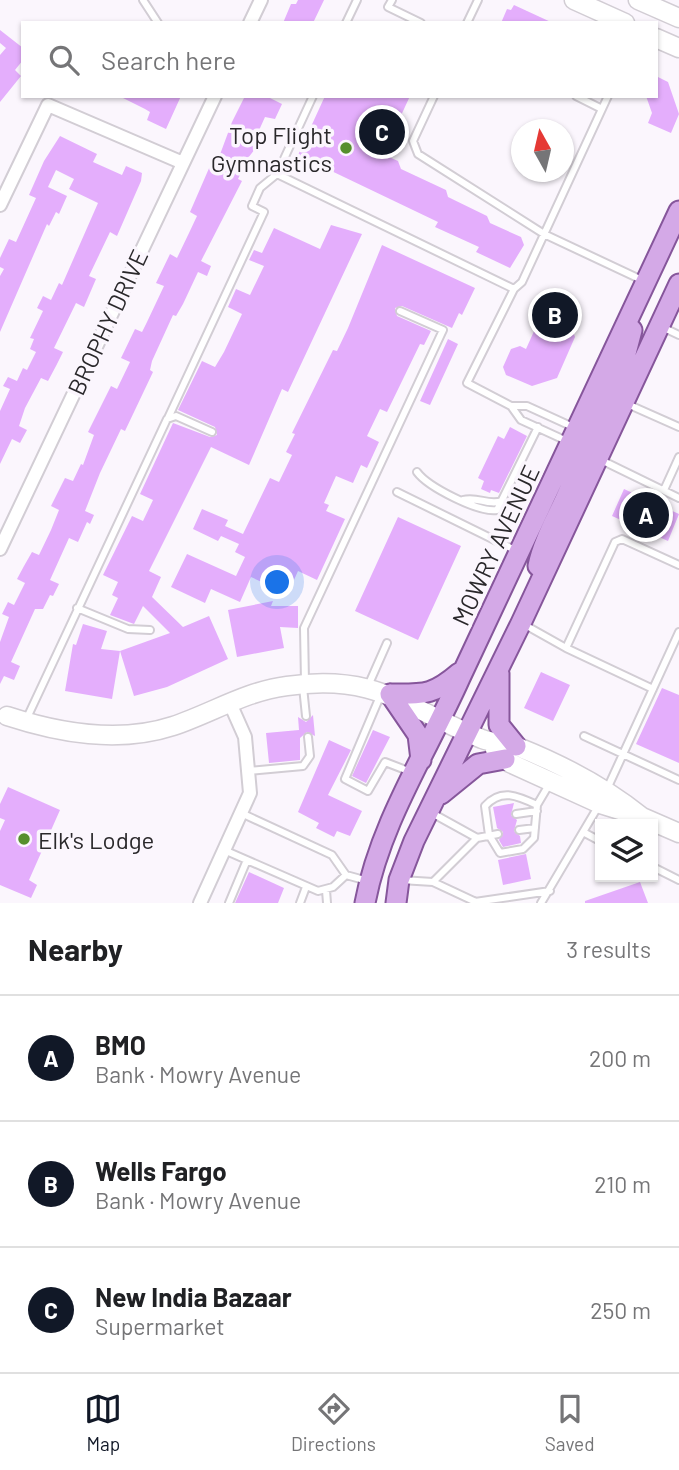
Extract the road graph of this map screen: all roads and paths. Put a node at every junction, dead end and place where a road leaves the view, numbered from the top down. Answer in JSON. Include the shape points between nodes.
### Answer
{"nodes":[{"id":1,"x":143,"y":0,"type":"edge"},
{"id":2,"x":261,"y":0,"type":"edge"},
{"id":3,"x":356,"y":0,"type":"edge"},
{"id":4,"x":392,"y":0,"type":"edge"},
{"id":5,"x":478,"y":0,"type":"edge"},
{"id":6,"x":574,"y":0,"type":"edge"},
{"id":7,"x":638,"y":0,"type":"edge"},
{"id":8,"x":679,"y":18,"type":"edge"},
{"id":9,"x":157,"y":21,"type":"edge"},
{"id":10,"x":251,"y":21,"type":"edge"},
{"id":11,"x":347,"y":21,"type":"edge"},
{"id":12,"x":417,"y":21,"type":"edge"},
{"id":13,"x":468,"y":21,"type":"edge"},
{"id":14,"x":621,"y":21,"type":"edge"},
{"id":15,"x":658,"y":38,"type":"edge"},
{"id":16,"x":679,"y":50,"type":"edge"},
{"id":17,"x":214,"y":98,"type":"edge"},
{"id":18,"x":312,"y":98,"type":"edge"},
{"id":19,"x":433,"y":98,"type":"edge"},
{"id":20,"x":580,"y":98,"type":"edge"},
{"id":21,"x":607,"y":98,"type":"edge"},
{"id":22,"x":602,"y":109,"type":"junction"},
{"id":23,"x":183,"y":163,"type":"junction"},
{"id":24,"x":277,"y":174,"type":"junction"},
{"id":25,"x":0,"y":205,"type":"edge"},
{"id":26,"x":679,"y":211,"type":"edge"},
{"id":27,"x":544,"y":234,"type":"junction"},
{"id":28,"x":645,"y":282,"type":"junction"},
{"id":29,"x":679,"y":284,"type":"edge"},
{"id":30,"x":514,"y":289,"type":"junction"},
{"id":31,"x":400,"y":311,"type":"dead end"},
{"id":32,"x":659,"y":326,"type":"junction"},
{"id":33,"x":679,"y":335,"type":"edge"},
{"id":34,"x":624,"y":402,"type":"junction"},
{"id":35,"x":511,"y":406,"type":"junction"},
{"id":36,"x":167,"y":419,"type":"junction"},
{"id":37,"x":538,"y":427,"type":"junction"},
{"id":38,"x":679,"y":428,"type":"edge"},
{"id":39,"x":212,"y":432,"type":"dead end"},
{"id":40,"x":572,"y":435,"type":"junction"},
{"id":41,"x":679,"y":457,"type":"edge"},
{"id":42,"x":597,"y":458,"type":"junction"},
{"id":43,"x":417,"y":472,"type":"dead end"},
{"id":44,"x":664,"y":490,"type":"junction"},
{"id":45,"x":397,"y":492,"type":"dead end"},
{"id":46,"x":679,"y":498,"type":"edge"},
{"id":47,"x":1,"y":546,"type":"edge"},
{"id":48,"x":518,"y":552,"type":"junction"},
{"id":49,"x":679,"y":565,"type":"edge"},
{"id":50,"x":531,"y":602,"type":"junction"},
{"id":51,"x":77,"y":608,"type":"junction"},
{"id":52,"x":521,"y":623,"type":"junction"},
{"id":53,"x":150,"y":630,"type":"dead end"},
{"id":54,"x":679,"y":632,"type":"edge"},
{"id":55,"x":387,"y":643,"type":"dead end"},
{"id":56,"x":566,"y":648,"type":"junction"},
{"id":57,"x":500,"y":664,"type":"junction"},
{"id":58,"x":465,"y":668,"type":"junction"},
{"id":59,"x":304,"y":684,"type":"junction"},
{"id":60,"x":653,"y":689,"type":"junction"},
{"id":61,"x":379,"y":691,"type":"junction"},
{"id":62,"x":229,"y":701,"type":"junction"},
{"id":63,"x":3,"y":714,"type":"edge"},
{"id":64,"x":306,"y":716,"type":"dead end"},
{"id":65,"x":442,"y":719,"type":"junction"},
{"id":66,"x":26,"y":722,"type":"junction"},
{"id":67,"x":475,"y":735,"type":"junction"},
{"id":68,"x":584,"y":736,"type":"dead end"},
{"id":69,"x":308,"y":737,"type":"dead end"},
{"id":70,"x":510,"y":752,"type":"junction"},
{"id":71,"x":623,"y":754,"type":"junction"},
{"id":72,"x":418,"y":766,"type":"junction"},
{"id":73,"x":248,"y":771,"type":"junction"},
{"id":74,"x":679,"y":780,"type":"edge"},
{"id":75,"x":551,"y":781,"type":"junction"},
{"id":76,"x":603,"y":797,"type":"junction"},
{"id":77,"x":431,"y":807,"type":"junction"},
{"id":78,"x":537,"y":808,"type":"junction"},
{"id":79,"x":241,"y":813,"type":"junction"},
{"id":80,"x":516,"y":814,"type":"dead end"},
{"id":81,"x":495,"y":818,"type":"dead end"},
{"id":82,"x":487,"y":819,"type":"junction"},
{"id":83,"x":535,"y":828,"type":"junction"},
{"id":84,"x":519,"y":830,"type":"dead end"},
{"id":85,"x":583,"y":832,"type":"junction"},
{"id":86,"x":679,"y":833,"type":"edge"},
{"id":87,"x":498,"y":834,"type":"dead end"},
{"id":88,"x":489,"y":835,"type":"junction"},
{"id":89,"x":477,"y":838,"type":"junction"},
{"id":90,"x":595,"y":838,"type":"edge"},
{"id":91,"x":224,"y":850,"type":"junction"},
{"id":92,"x":247,"y":860,"type":"junction"},
{"id":93,"x":658,"y":870,"type":"edge"},
{"id":94,"x":346,"y":875,"type":"junction"},
{"id":95,"x":399,"y":880,"type":"junction"},
{"id":96,"x":679,"y":880,"type":"edge"},
{"id":97,"x":370,"y":881,"type":"junction"},
{"id":98,"x":433,"y":883,"type":"junction"},
{"id":99,"x":306,"y":887,"type":"junction"},
{"id":100,"x":326,"y":890,"type":"junction"},
{"id":101,"x":550,"y":891,"type":"junction"},
{"id":102,"x":463,"y":900,"type":"edge"},
{"id":103,"x":477,"y":902,"type":"edge"},
{"id":104,"x":200,"y":903,"type":"edge"},
{"id":105,"x":229,"y":903,"type":"edge"},
{"id":106,"x":300,"y":903,"type":"edge"},
{"id":107,"x":327,"y":903,"type":"edge"},
{"id":108,"x":365,"y":903,"type":"edge"},
{"id":109,"x":396,"y":903,"type":"edge"},
{"id":110,"x":541,"y":903,"type":"edge"}],
"edges":[{"from":1,"to":9,"type":"lane"},
{"from":2,"to":10,"type":"street"},
{"from":3,"to":11,"type":"lane"},
{"from":4,"to":12,"type":"lane","via":[[388,7]]},
{"from":5,"to":13,"type":"lane"},
{"from":6,"to":14,"type":"street"},
{"from":7,"to":8,"type":"street"},
{"from":15,"to":16,"type":"street"},
{"from":17,"to":23,"type":"street","name":"BROPHY DRIVE"},
{"from":18,"to":24,"type":"lane"},
{"from":19,"to":27,"type":"lane","via":[[413,141],[418,153]]},
{"from":20,"to":22,"type":"lane"},
{"from":21,"to":22,"type":"lane"},
{"from":22,"to":27,"type":"lane"},
{"from":23,"to":25,"type":"street","via":[[48,104]]},
{"from":23,"to":47,"type":"street","name":"BROPHY DRIVE"},
{"from":24,"to":30,"type":"lane"},
{"from":24,"to":36,"type":"lane","via":[[260,188],[253,206],[264,212]]},
{"from":26,"to":28,"type":"main road","name":"MOWRY AVENUE"},
{"from":27,"to":28,"type":"lane"},
{"from":27,"to":30,"type":"lane","via":[[522,282]]},
{"from":28,"to":40,"type":"main road","name":"MOWRY AVENUE"},
{"from":28,"to":42,"type":"main road","via":[[625,357],[590,434],[590,449]]},
{"from":29,"to":32,"type":"main road"},
{"from":30,"to":35,"type":"lane","via":[[467,383]]},
{"from":31,"to":59,"type":"lane","via":[[443,330],[304,628]]},
{"from":32,"to":33,"type":"lane"},
{"from":32,"to":34,"type":"main road"},
{"from":34,"to":38,"type":"lane"},
{"from":34,"to":42,"type":"main road"},
{"from":35,"to":37,"type":"lane","via":[[521,420]]},
{"from":35,"to":40,"type":"lane","via":[[527,406]]},
{"from":36,"to":39,"type":"lane","via":[[176,416]]},
{"from":36,"to":51,"type":"lane"},
{"from":37,"to":40,"type":"lane"},
{"from":37,"to":43,"type":"lane","via":[[497,510],[485,511],[424,482]]},
{"from":40,"to":48,"type":"main road","name":"MOWRY AVENUE"},
{"from":40,"to":50,"type":"main road","via":[[581,432],[579,465],[545,537]]},
{"from":41,"to":44,"type":"lane"},
{"from":42,"to":44,"type":"lane"},
{"from":42,"to":50,"type":"main road"},
{"from":44,"to":46,"type":"lane"},
{"from":45,"to":48,"type":"lane"},
{"from":48,"to":58,"type":"main road","name":"MOWRY AVENUE"},
{"from":49,"to":56,"type":"lane","via":[[622,539],[615,542]]},
{"from":50,"to":52,"type":"main road"},
{"from":51,"to":53,"type":"lane","via":[[128,629]]},
{"from":51,"to":66,"type":"lane"},
{"from":52,"to":56,"type":"lane"},
{"from":52,"to":57,"type":"main road"},
{"from":54,"to":60,"type":"lane"},
{"from":55,"to":61,"type":"lane"},
{"from":56,"to":60,"type":"lane"},
{"from":57,"to":67,"type":"main road"},
{"from":57,"to":70,"type":"main road","via":[[499,724]]},
{"from":58,"to":61,"type":"main road","via":[[428,694]]},
{"from":58,"to":65,"type":"main road","name":"MOWRY AVENUE"},
{"from":59,"to":61,"type":"street","via":[[346,682]]},
{"from":59,"to":62,"type":"street","via":[[257,691]]},
{"from":59,"to":64,"type":"lane"},
{"from":60,"to":71,"type":"lane"},
{"from":61,"to":65,"type":"street"},
{"from":61,"to":72,"type":"main road","via":[[418,735]]},
{"from":61,"to":72,"type":"lane","via":[[346,782],[366,791],[383,761]]},
{"from":62,"to":66,"type":"street","via":[[173,726],[145,732],[82,734]]},
{"from":62,"to":73,"type":"street","via":[[245,737]]},
{"from":63,"to":66,"type":"street"},
{"from":65,"to":67,"type":"street"},
{"from":65,"to":72,"type":"main road","name":"MOWRY AVENUE"},
{"from":67,"to":70,"type":"street"},
{"from":67,"to":77,"type":"main road"},
{"from":68,"to":71,"type":"lane"},
{"from":69,"to":73,"type":"lane","via":[[310,756],[303,766]]},
{"from":70,"to":75,"type":"street"},
{"from":70,"to":76,"type":"street"},
{"from":70,"to":77,"type":"main road","via":[[478,764]]},
{"from":71,"to":74,"type":"lane"},
{"from":71,"to":76,"type":"lane"},
{"from":72,"to":97,"type":"main road","name":"MOWRY AVENUE","via":[[380,847]]},
{"from":73,"to":79,"type":"street","via":[[250,793]]},
{"from":75,"to":76,"type":"street"},
{"from":75,"to":78,"type":"lane"},
{"from":76,"to":85,"type":"lane"},
{"from":76,"to":86,"type":"street"},
{"from":77,"to":89,"type":"lane"},
{"from":77,"to":95,"type":"main road"},
{"from":78,"to":80,"type":"lane"},
{"from":78,"to":82,"type":"lane","via":[[514,794],[492,797],[485,806]]},
{"from":78,"to":83,"type":"lane"},
{"from":79,"to":91,"type":"street"},
{"from":79,"to":94,"type":"lane","via":[[332,855]]},
{"from":81,"to":82,"type":"lane"},
{"from":82,"to":88,"type":"lane"},
{"from":83,"to":84,"type":"lane"},
{"from":83,"to":88,"type":"lane","via":[[534,838],[523,849],[500,853]]},
{"from":85,"to":90,"type":"lane"},
{"from":85,"to":101,"type":"lane"},
{"from":87,"to":88,"type":"lane"},
{"from":88,"to":89,"type":"lane"},
{"from":89,"to":98,"type":"lane"},
{"from":91,"to":92,"type":"lane"},
{"from":91,"to":104,"type":"street"},
{"from":92,"to":99,"type":"lane"},
{"from":92,"to":105,"type":"lane"},
{"from":93,"to":96,"type":"lane"},
{"from":94,"to":97,"type":"lane"},
{"from":94,"to":100,"type":"lane"},
{"from":95,"to":98,"type":"lane"},
{"from":95,"to":109,"type":"main road"},
{"from":97,"to":108,"type":"main road","name":"MOWRY AVENUE"},
{"from":98,"to":102,"type":"lane"},
{"from":99,"to":100,"type":"lane"},
{"from":99,"to":106,"type":"lane"},
{"from":100,"to":107,"type":"lane"},
{"from":101,"to":103,"type":"lane"},
{"from":101,"to":110,"type":"lane"},
{"from":102,"to":103,"type":"lane"}]}
